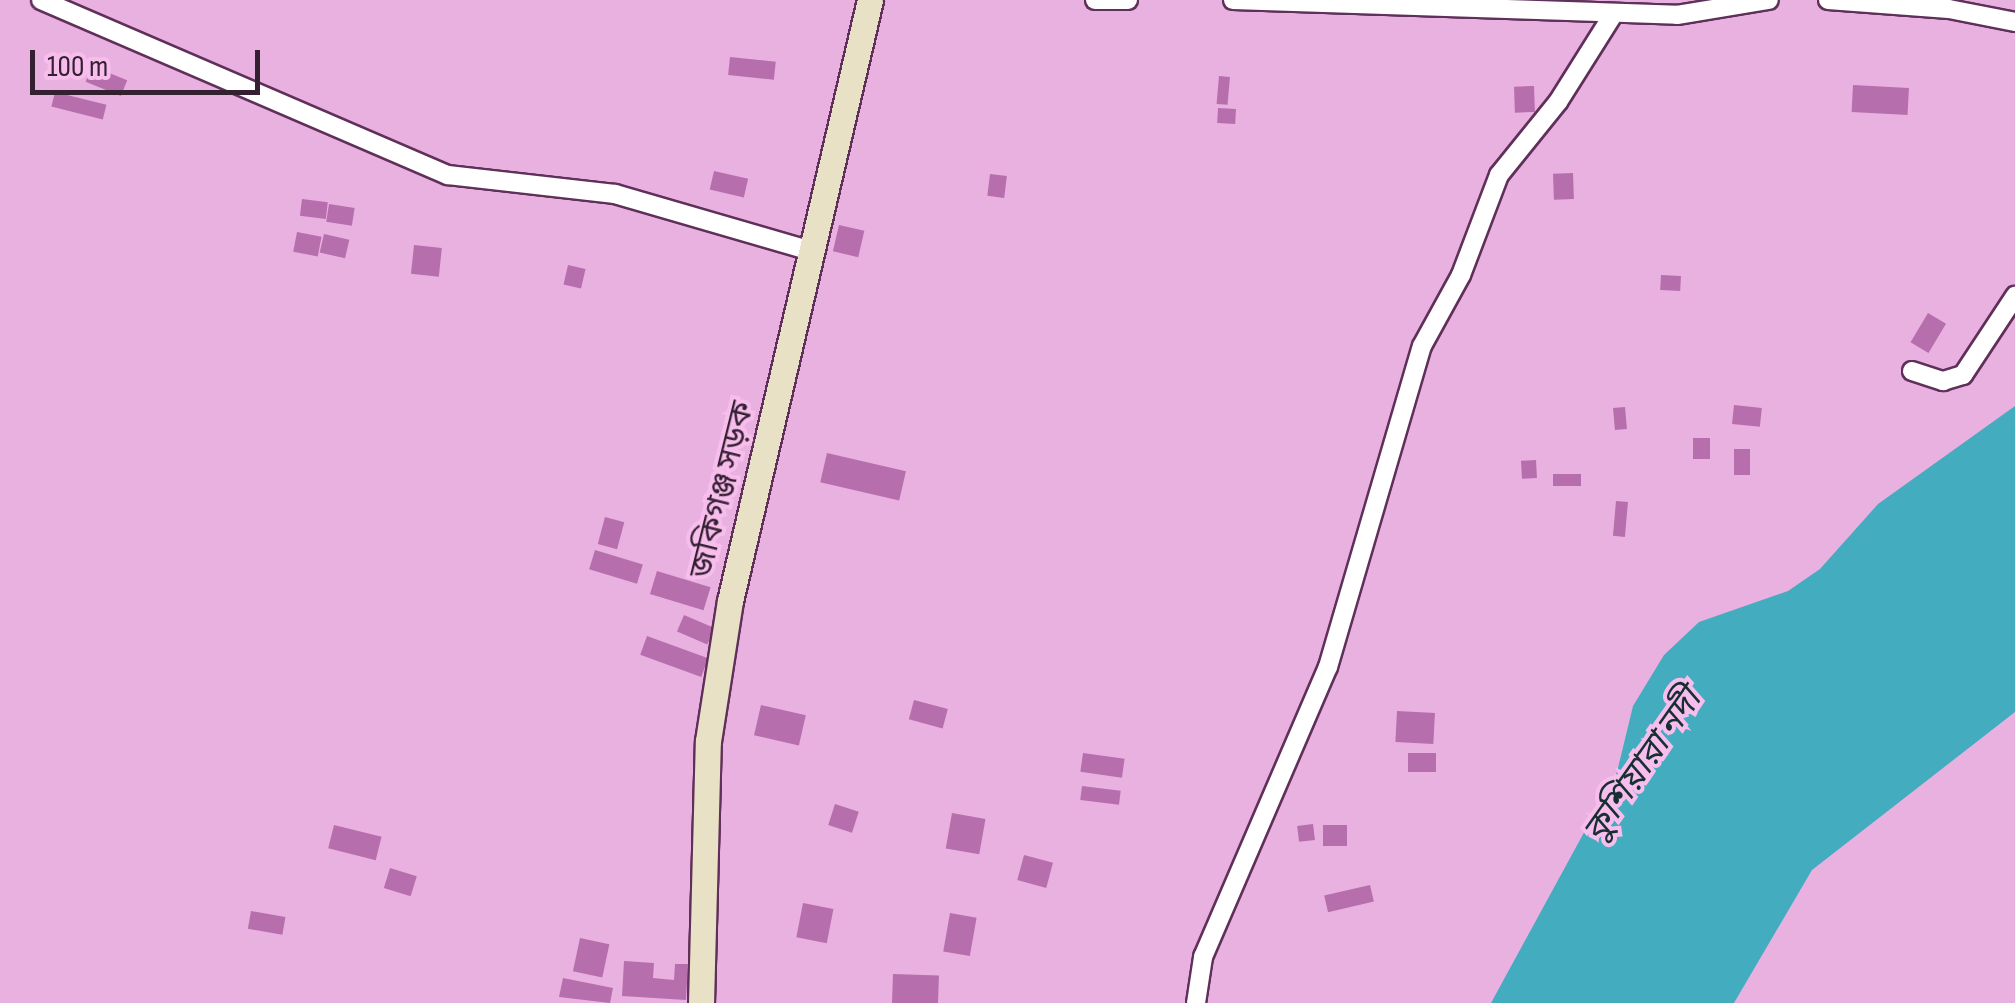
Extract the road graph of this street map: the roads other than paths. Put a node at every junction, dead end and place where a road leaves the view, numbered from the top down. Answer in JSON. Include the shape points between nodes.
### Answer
{"nodes":[{"id":1,"x":41,"y":0,"type":"edge"},
{"id":2,"x":870,"y":0,"type":"edge"},
{"id":3,"x":1095,"y":0,"type":"edge"},
{"id":4,"x":1128,"y":0,"type":"edge"},
{"id":5,"x":1233,"y":0,"type":"edge"},
{"id":6,"x":1769,"y":0,"type":"edge"},
{"id":7,"x":1828,"y":0,"type":"edge"},
{"id":8,"x":1614,"y":13,"type":"junction"},
{"id":9,"x":2015,"y":22,"type":"edge"},
{"id":10,"x":814,"y":252,"type":"junction"},
{"id":11,"x":2015,"y":296,"type":"edge"},
{"id":12,"x":1912,"y":371,"type":"dead end"},
{"id":13,"x":700,"y":1003,"type":"edge"},
{"id":14,"x":1196,"y":1003,"type":"edge"}],
"edges":[{"from":1,"to":10,"type":"street","via":[[448,175],[614,194]]},
{"from":2,"to":10,"type":"main road","name":"জকিগঞ্জ সড়ক"},
{"from":3,"to":4,"type":"street"},
{"from":5,"to":8,"type":"street"},
{"from":6,"to":8,"type":"street","via":[[1677,15]]},
{"from":7,"to":9,"type":"street","via":[[1949,9]]},
{"from":8,"to":14,"type":"street","via":[[1558,102],[1499,175],[1461,275],[1422,346],[1328,666],[1203,957]]},
{"from":10,"to":13,"type":"main road","name":"জকিগঞ্জ সড়ক","via":[[730,601],[708,741]]},
{"from":11,"to":12,"type":"street","via":[[1962,375],[1943,381]]}]}
